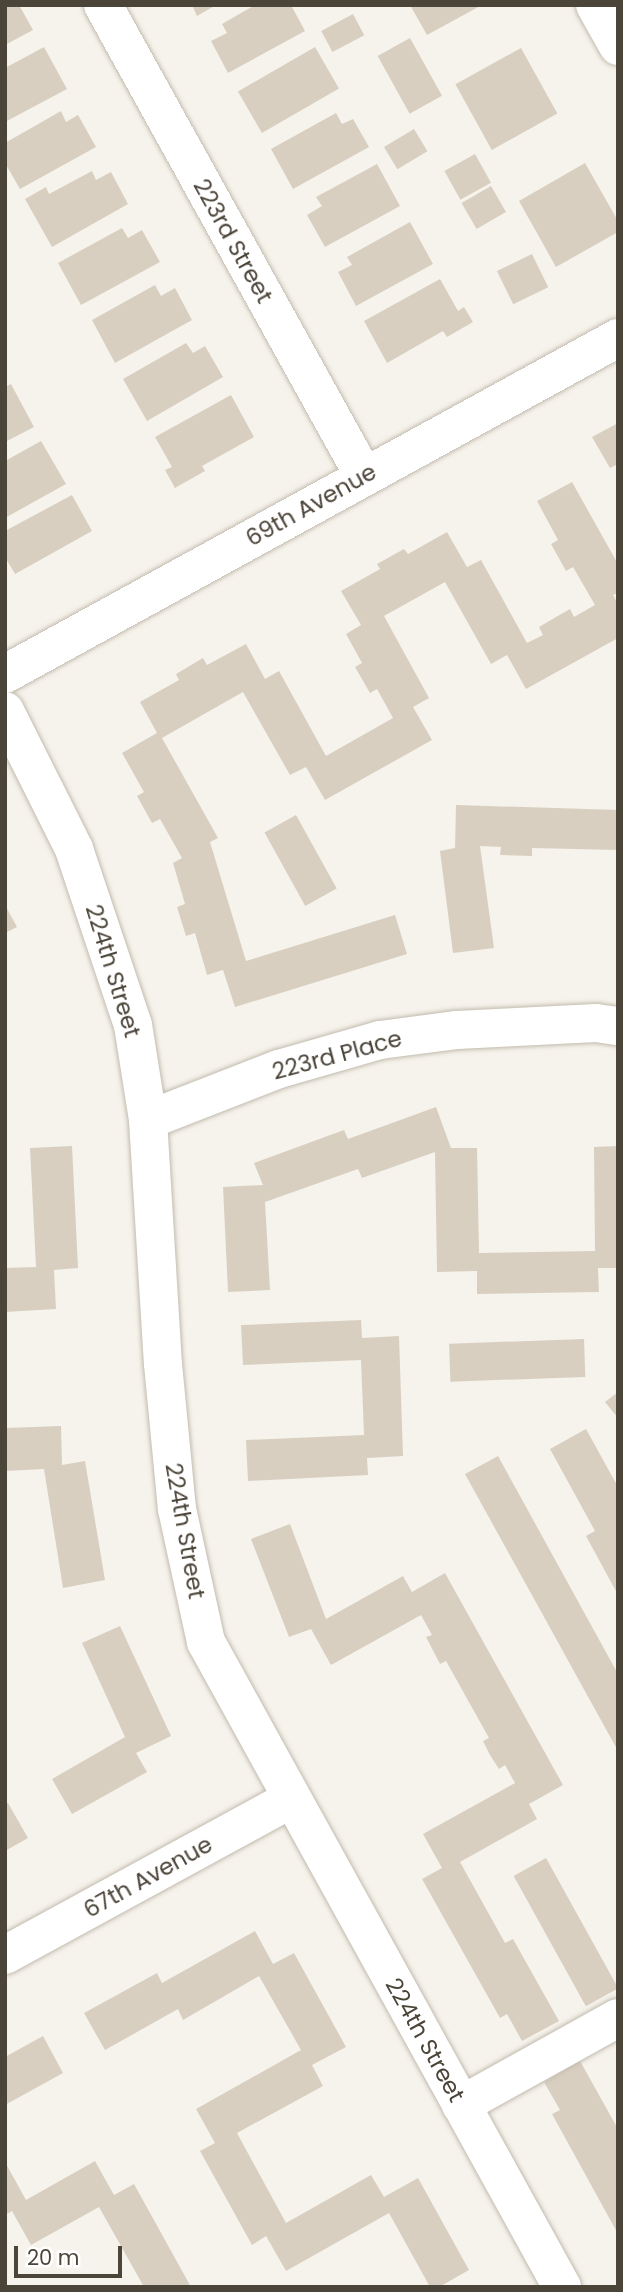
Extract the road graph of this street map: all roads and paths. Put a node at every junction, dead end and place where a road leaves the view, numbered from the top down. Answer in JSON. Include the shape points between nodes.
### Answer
{"nodes":[{"id":1,"x":103,"y":5,"type":"edge"},
{"id":2,"x":595,"y":5,"type":"edge"},
{"id":3,"x":618,"y":46,"type":"edge"},
{"id":4,"x":618,"y":338,"type":"edge"},
{"id":5,"x":364,"y":476,"type":"junction"},
{"id":6,"x":5,"y":674,"type":"edge"},
{"id":7,"x":5,"y":711,"type":"edge"},
{"id":8,"x":618,"y":1026,"type":"edge"},
{"id":9,"x":148,"y":1120,"type":"junction"},
{"id":10,"x":291,"y":1798,"type":"junction"},
{"id":11,"x":5,"y":1955,"type":"edge"},
{"id":12,"x":618,"y":2018,"type":"edge"},
{"id":13,"x":461,"y":2105,"type":"junction"},
{"id":14,"x":562,"y":2287,"type":"edge"}],
"edges":[{"from":1,"to":5,"type":"street","name":"223rd Street"},
{"from":2,"to":3,"type":"street"},
{"from":4,"to":5,"type":"street","name":"69th Avenue"},
{"from":5,"to":6,"type":"street","name":"69th Avenue"},
{"from":7,"to":9,"type":"street","name":"224th Street","via":[[74,849],[133,1025]]},
{"from":8,"to":9,"type":"street","name":"223rd Place","via":[[596,1023],[457,1030],[380,1040],[279,1069]]},
{"from":9,"to":10,"type":"street","name":"224th Street","via":[[164,1375],[181,1531],[206,1642]]},
{"from":10,"to":11,"type":"street","name":"67th Avenue"},
{"from":10,"to":13,"type":"street","name":"224th Street"},
{"from":12,"to":13,"type":"street"},
{"from":13,"to":14,"type":"street","name":"224th Street"}]}
